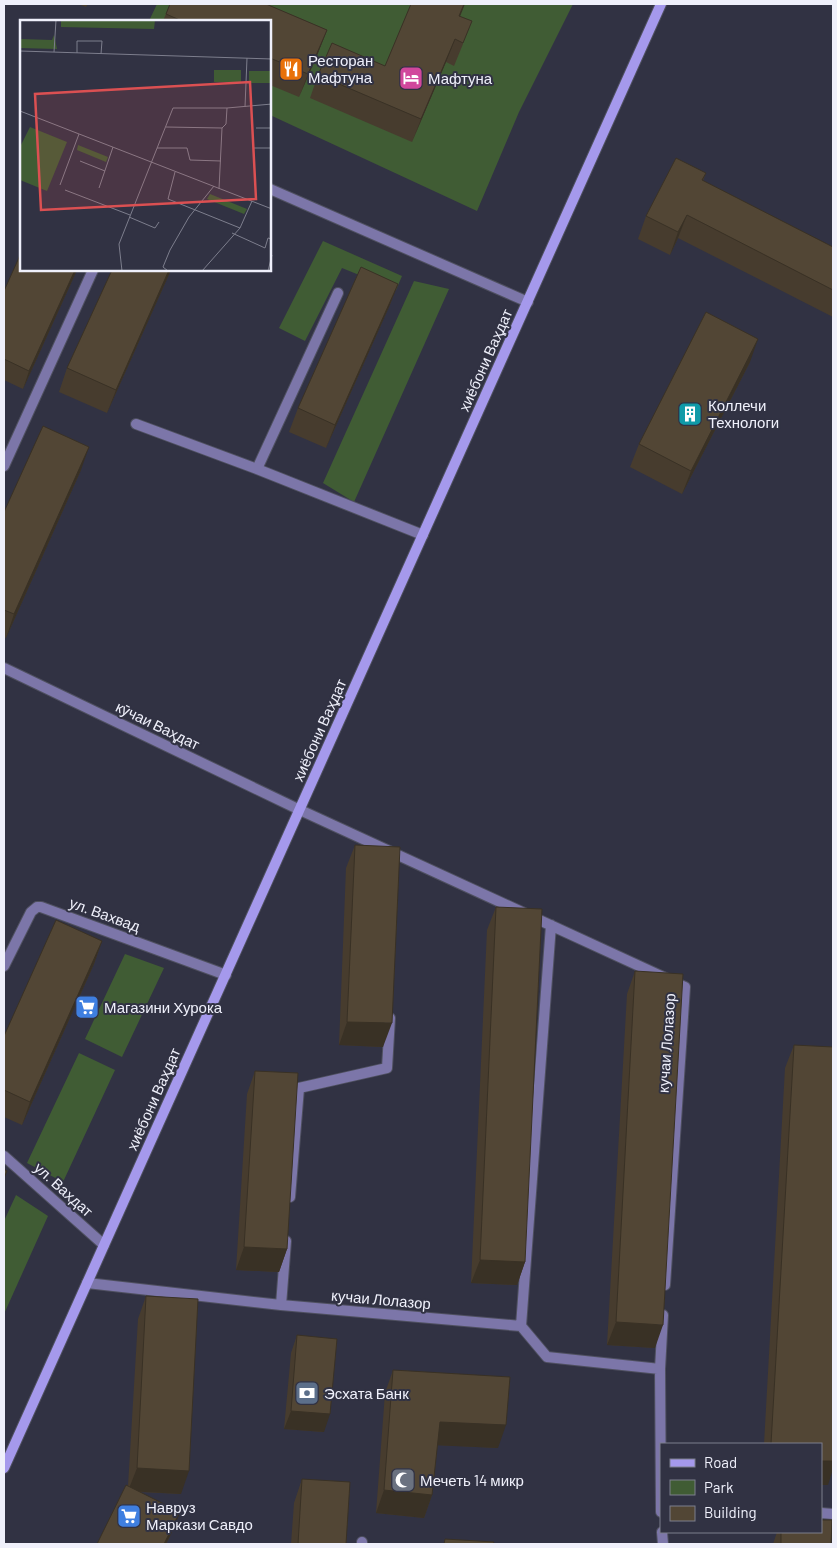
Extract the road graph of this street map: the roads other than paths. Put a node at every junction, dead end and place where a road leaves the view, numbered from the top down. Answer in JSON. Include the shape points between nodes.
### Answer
{"nodes":[{"id":1,"x":662,"y":4,"type":"edge"},
{"id":2,"x":271,"y":189,"type":"edge"},
{"id":3,"x":93,"y":271,"type":"edge"},
{"id":4,"x":338,"y":293,"type":"dead end"},
{"id":5,"x":528,"y":302,"type":"junction"},
{"id":6,"x":136,"y":424,"type":"dead end"},
{"id":7,"x":4,"y":466,"type":"edge"},
{"id":8,"x":257,"y":469,"type":"junction"},
{"id":9,"x":423,"y":535,"type":"junction"},
{"id":10,"x":4,"y":668,"type":"edge"},
{"id":11,"x":300,"y":810,"type":"junction"},
{"id":12,"x":399,"y":861,"type":"joint"},
{"id":13,"x":551,"y":925,"type":"junction"},
{"id":14,"x":4,"y":966,"type":"edge"},
{"id":15,"x":226,"y":975,"type":"junction"},
{"id":16,"x":390,"y":1010,"type":"edge"},
{"id":17,"x":4,"y":1156,"type":"edge"},
{"id":18,"x":289,"y":1206,"type":"edge"},
{"id":19,"x":287,"y":1226,"type":"edge"},
{"id":20,"x":104,"y":1245,"type":"junction"},
{"id":21,"x":87,"y":1283,"type":"junction"},
{"id":22,"x":281,"y":1305,"type":"junction"},
{"id":23,"x":521,"y":1326,"type":"junction"},
{"id":24,"x":660,"y":1369,"type":"junction"},
{"id":25,"x":4,"y":1468,"type":"edge"},
{"id":26,"x":660,"y":1499,"type":"edge"}],
"edges":[{"from":1,"to":5,"type":"main road","name":"хиёбони Ваҳдат"},
{"from":2,"to":5,"type":"street"},
{"from":3,"to":7,"type":"street"},
{"from":4,"to":8,"type":"street"},
{"from":5,"to":9,"type":"main road","name":"хиёбони Ваҳдат"},
{"from":6,"to":8,"type":"street"},
{"from":8,"to":9,"type":"street"},
{"from":9,"to":11,"type":"main road","name":"хиёбони Ваҳдат"},
{"from":10,"to":11,"type":"street","name":"кӯчаи Ваҳдат"},
{"from":11,"to":12,"type":"street","name":"кӯчаи Ваҳдат"},
{"from":11,"to":15,"type":"main road","name":"хиёбони Ваҳдат"},
{"from":12,"to":13,"type":"street","name":"кучаи Лолазор","via":[[414,862]]},
{"from":13,"to":23,"type":"street"},
{"from":13,"to":24,"type":"street","name":"кучаи Лолазор","via":[[685,987]]},
{"from":14,"to":15,"type":"street","name":"ул. Вахвад","via":[[31,912],[41,907]]},
{"from":15,"to":20,"type":"main road","name":"хиёбони Ваҳдат"},
{"from":16,"to":18,"type":"street","via":[[387,1068],[299,1088]]},
{"from":17,"to":20,"type":"street","name":"ул. Вахдат"},
{"from":19,"to":22,"type":"street"},
{"from":20,"to":21,"type":"main road","name":"хиёбони Ваҳдат"},
{"from":21,"to":22,"type":"street","name":"кучаи Лолазор"},
{"from":21,"to":25,"type":"main road","name":"хиёбони Ваҳдат"},
{"from":22,"to":23,"type":"street","name":"кучаи Лолазор"},
{"from":23,"to":24,"type":"street","via":[[547,1357]]},
{"from":24,"to":26,"type":"street","name":"кучаи Лолазор"}]}
